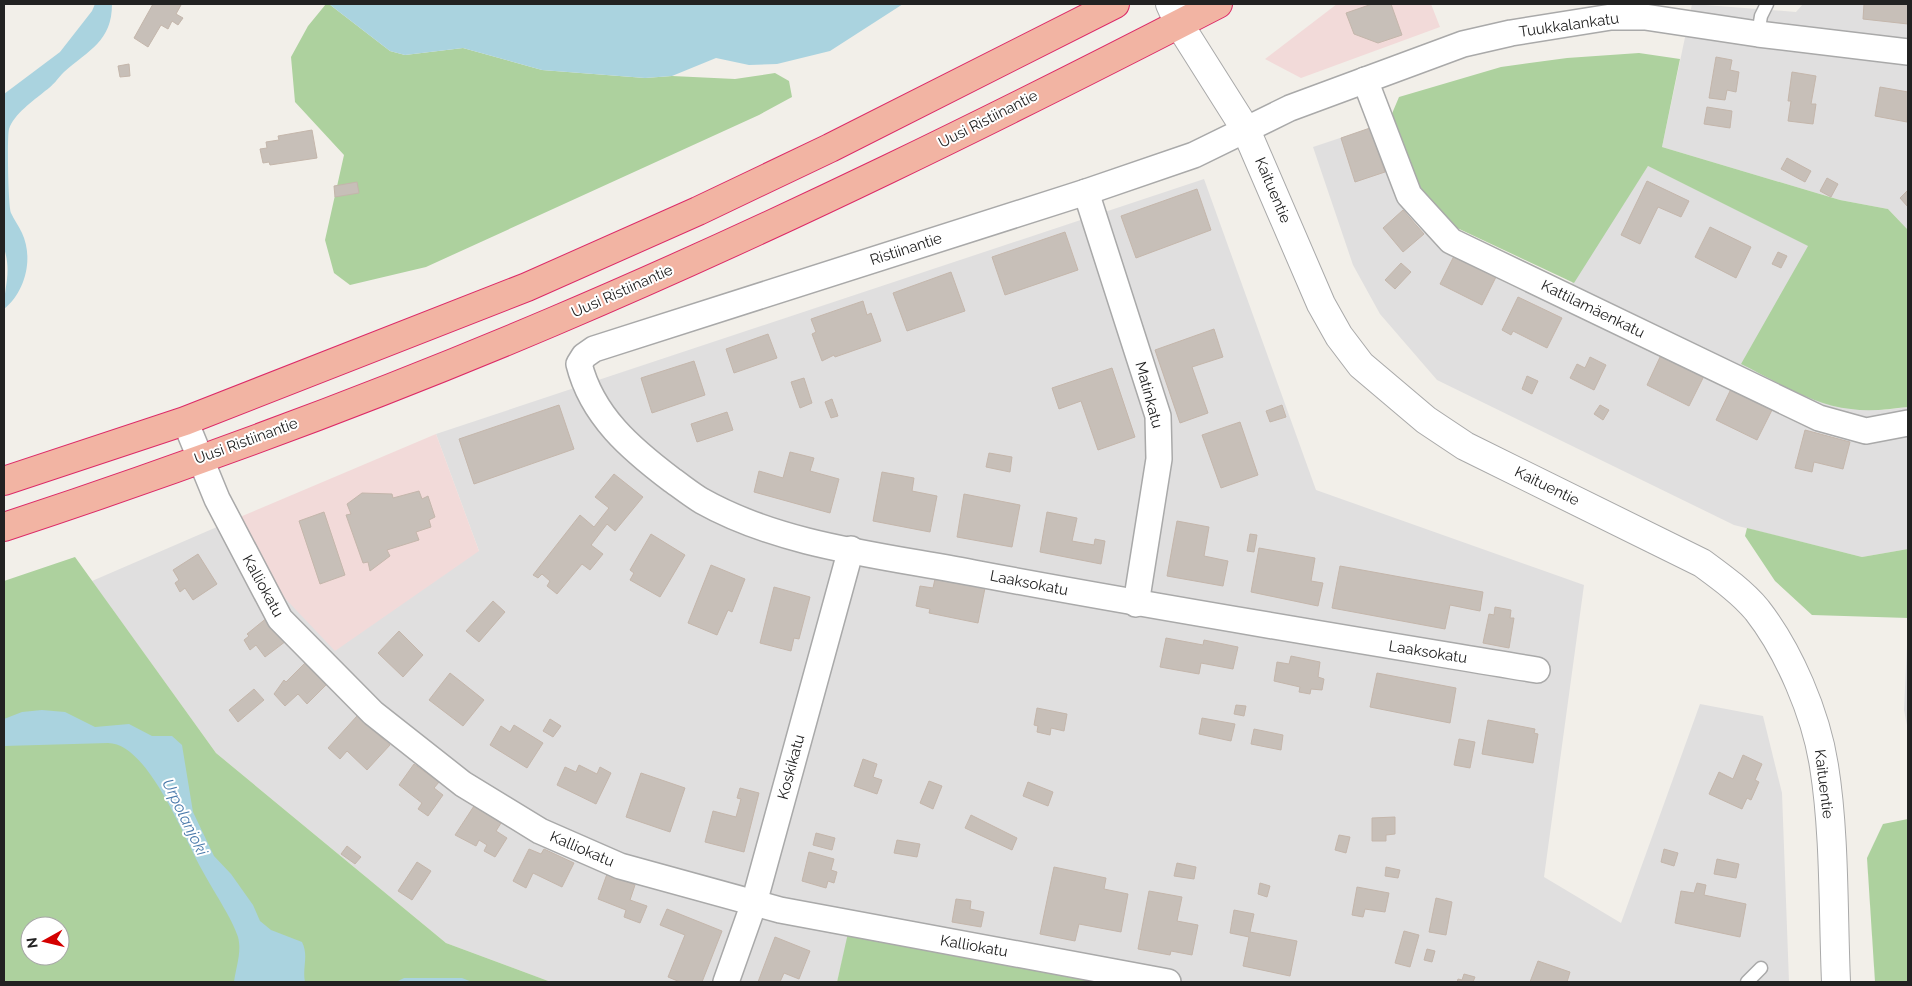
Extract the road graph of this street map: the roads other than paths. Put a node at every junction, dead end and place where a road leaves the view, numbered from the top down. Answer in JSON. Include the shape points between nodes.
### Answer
{"nodes":[{"id":1,"x":1115,"y":4,"type":"edge"},
{"id":2,"x":1218,"y":4,"type":"edge"},
{"id":3,"x":1767,"y":4,"type":"edge"},
{"id":4,"x":1175,"y":14,"type":"edge"},
{"id":5,"x":1758,"y":34,"type":"junction"},
{"id":6,"x":1908,"y":52,"type":"edge"},
{"id":7,"x":1365,"y":80,"type":"junction"},
{"id":8,"x":1246,"y":130,"type":"junction"},
{"id":9,"x":1086,"y":192,"type":"junction"},
{"id":10,"x":582,"y":375,"type":"joint"},
{"id":11,"x":185,"y":421,"type":"junction"},
{"id":12,"x":1908,"y":423,"type":"edge"},
{"id":13,"x":199,"y":458,"type":"junction"},
{"id":14,"x":4,"y":481,"type":"edge"},
{"id":15,"x":4,"y":527,"type":"edge"},
{"id":16,"x":851,"y":550,"type":"junction"},
{"id":17,"x":1136,"y":604,"type":"junction"},
{"id":18,"x":1537,"y":670,"type":"dead end"},
{"id":19,"x":754,"y":904,"type":"junction"},
{"id":20,"x":1761,"y":968,"type":"dead end"},
{"id":21,"x":726,"y":982,"type":"edge"},
{"id":22,"x":1168,"y":982,"type":"edge"},
{"id":23,"x":1747,"y":982,"type":"edge"},
{"id":24,"x":1836,"y":982,"type":"edge"}],
"edges":[{"from":1,"to":11,"type":"highway","via":[[698,212],[527,286]]},
{"from":2,"to":4,"type":"highway","name":"Uusi Ristiinantie"},
{"from":3,"to":5,"type":"lane"},
{"from":4,"to":8,"type":"street","name":"Kaituentie"},
{"from":4,"to":13,"type":"highway","name":"Uusi Ristiinantie","via":[[835,196],[734,242],[374,395]]},
{"from":5,"to":6,"type":"street","name":"Tuukkalankatu"},
{"from":5,"to":7,"type":"street","name":"Tuukkalankatu","via":[[1645,17],[1611,17],[1463,44]]},
{"from":7,"to":8,"type":"street","name":"Tuukkalankatu","via":[[1290,108]]},
{"from":7,"to":12,"type":"street","name":"Kattilamäenkatu","via":[[1409,195],[1451,241],[1819,418],[1866,431]]},
{"from":8,"to":9,"type":"street","name":"Ristiinantie","via":[[1194,155]]},
{"from":8,"to":24,"type":"street","name":"Kaituentie","via":[[1321,304],[1361,365],[1426,420],[1465,446],[1702,563],[1756,609],[1781,646],[1793,673],[1814,726],[1824,764]]},
{"from":9,"to":10,"type":"street","name":"Ristiinantie","via":[[594,349],[579,364]]},
{"from":9,"to":17,"type":"street","name":"Matinkatu","via":[[1158,416],[1159,459]]},
{"from":10,"to":16,"type":"street","name":"Laaksokatu","via":[[603,416],[622,440],[702,501],[777,534]]},
{"from":11,"to":13,"type":"street","name":"Kalliokatu"},
{"from":11,"to":14,"type":"highway"},
{"from":13,"to":15,"type":"highway","name":"Uusi Ristiinantie"},
{"from":13,"to":19,"type":"street","name":"Kalliokatu","via":[[280,618],[381,719],[463,784],[540,831],[620,866]]},
{"from":16,"to":17,"type":"street","name":"Laaksokatu"},
{"from":16,"to":19,"type":"street","name":"Koskikatu"},
{"from":17,"to":18,"type":"street","name":"Laaksokatu"},
{"from":19,"to":21,"type":"street","name":"Koskikatu"},
{"from":19,"to":22,"type":"street","name":"Kalliokatu"},
{"from":20,"to":23,"type":"lane"}]}
